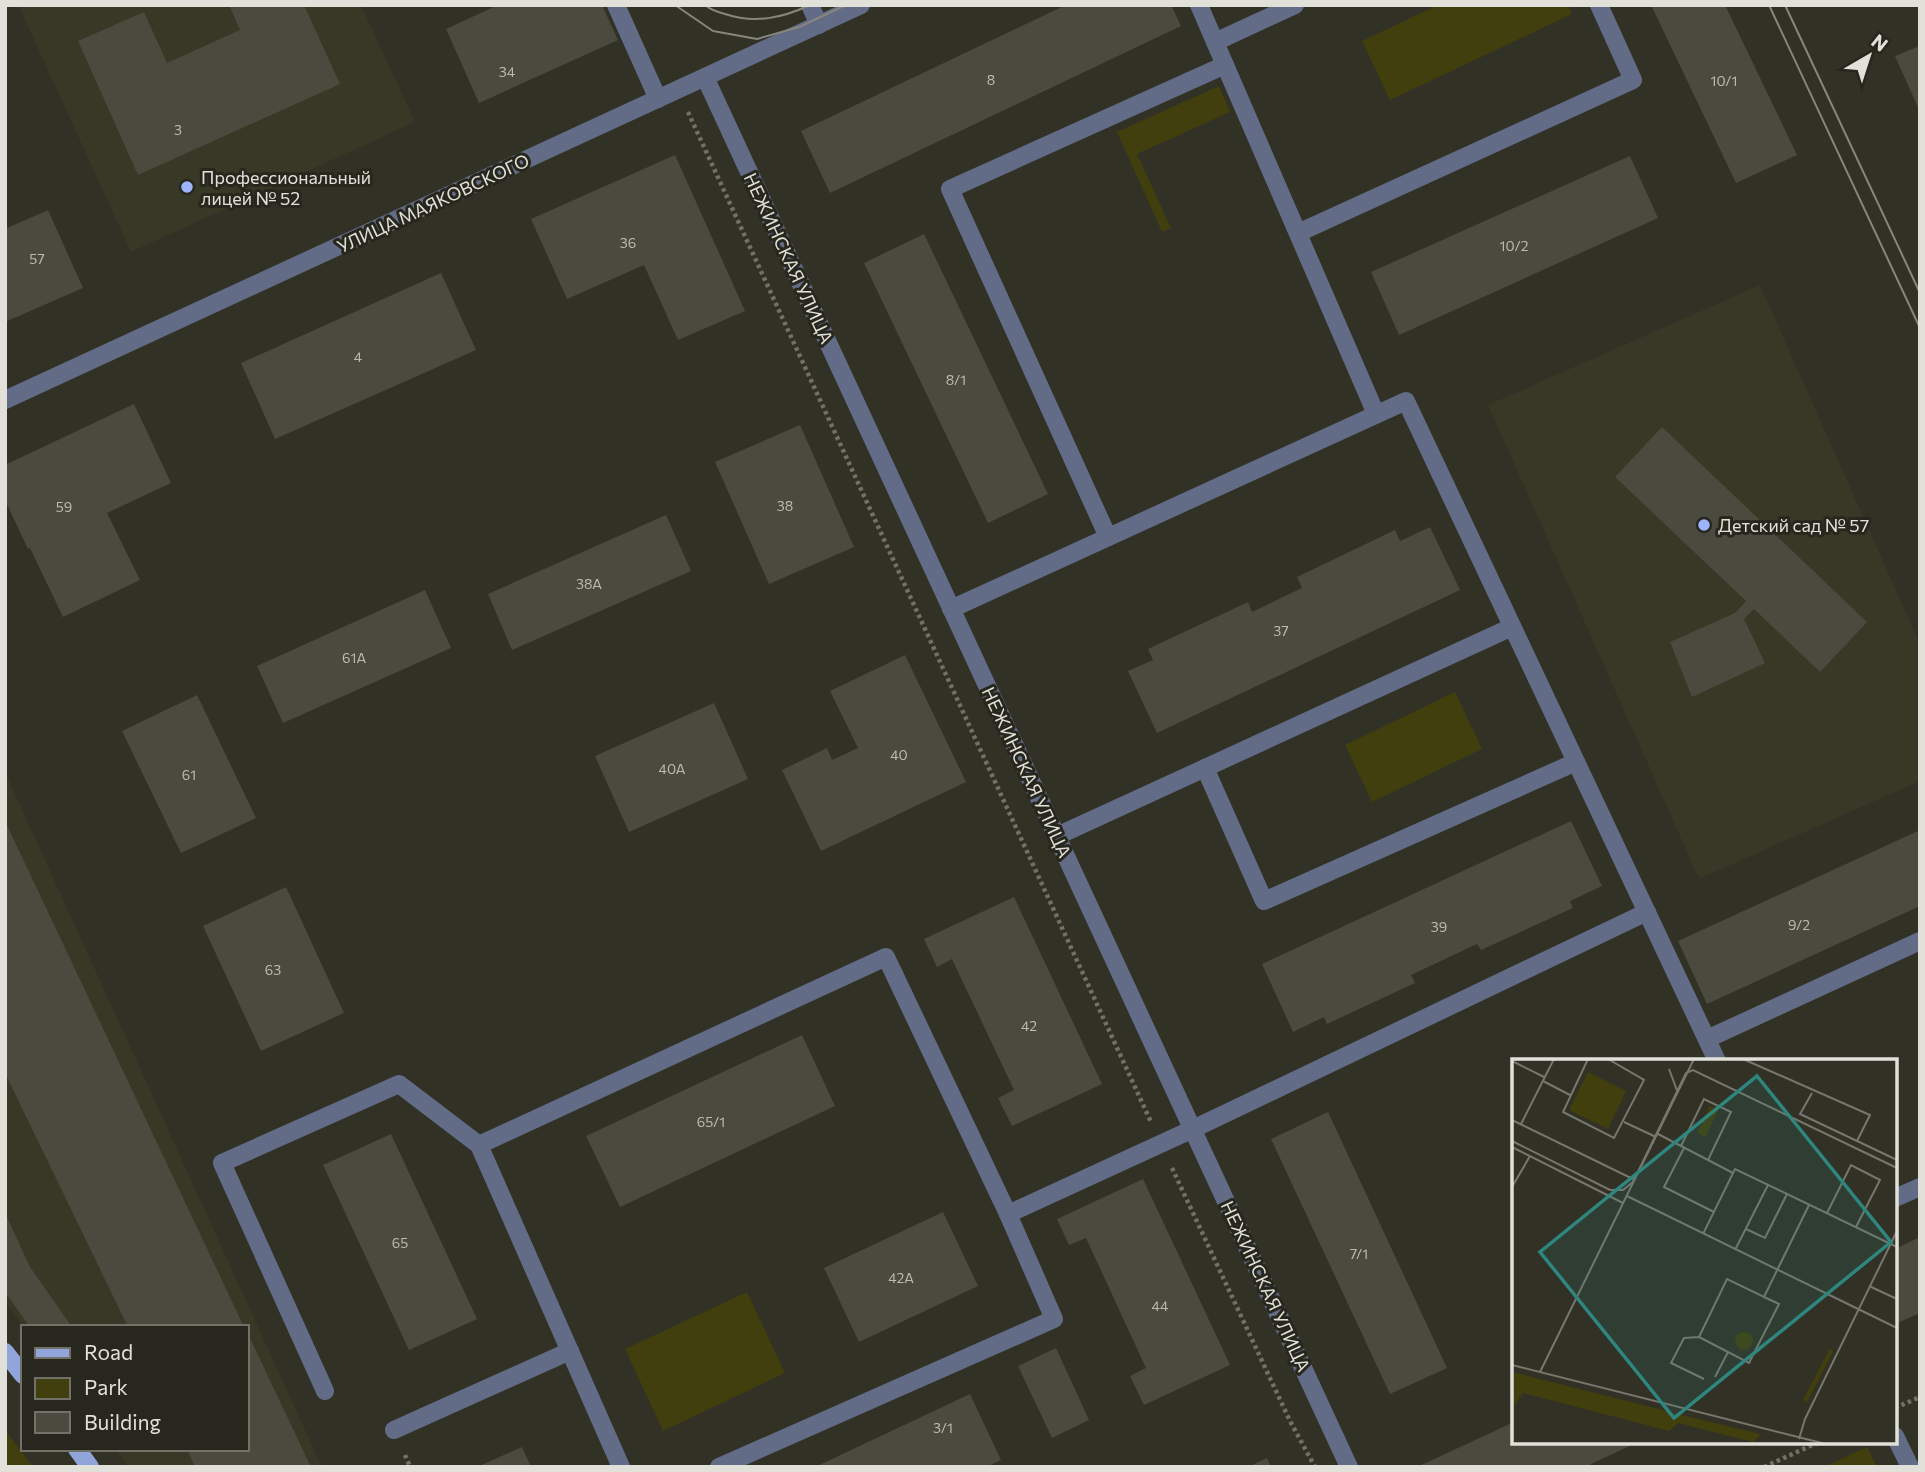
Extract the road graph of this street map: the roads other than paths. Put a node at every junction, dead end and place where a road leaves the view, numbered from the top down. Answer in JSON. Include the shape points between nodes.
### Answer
{"nodes":[{"id":1,"x":616,"y":5,"type":"edge"},
{"id":2,"x":810,"y":5,"type":"edge"},
{"id":3,"x":861,"y":5,"type":"edge"},
{"id":4,"x":1199,"y":5,"type":"edge"},
{"id":5,"x":1295,"y":5,"type":"edge"},
{"id":6,"x":1599,"y":5,"type":"edge"},
{"id":7,"x":818,"y":25,"type":"junction"},
{"id":8,"x":1215,"y":42,"type":"junction"},
{"id":9,"x":1225,"y":65,"type":"junction"},
{"id":10,"x":705,"y":77,"type":"junction"},
{"id":11,"x":658,"y":99,"type":"junction"},
{"id":12,"x":1298,"y":233,"type":"junction"},
{"id":13,"x":5,"y":400,"type":"edge"},
{"id":14,"x":1376,"y":414,"type":"junction"},
{"id":15,"x":1108,"y":537,"type":"junction"},
{"id":16,"x":951,"y":608,"type":"junction"},
{"id":17,"x":1512,"y":627,"type":"junction"},
{"id":18,"x":1576,"y":762,"type":"junction"},
{"id":19,"x":1205,"y":768,"type":"junction"},
{"id":20,"x":1057,"y":836,"type":"junction"},
{"id":21,"x":1647,"y":912,"type":"junction"},
{"id":22,"x":1920,"y":941,"type":"edge"},
{"id":23,"x":1707,"y":1039,"type":"junction"},
{"id":24,"x":1716,"y":1059,"type":"edge"},
{"id":25,"x":1193,"y":1129,"type":"junction"},
{"id":26,"x":479,"y":1145,"type":"junction"},
{"id":27,"x":1920,"y":1187,"type":"edge"},
{"id":28,"x":1897,"y":1198,"type":"edge"},
{"id":29,"x":1008,"y":1214,"type":"junction"},
{"id":30,"x":570,"y":1351,"type":"junction"},
{"id":31,"x":5,"y":1352,"type":"edge"},
{"id":32,"x":21,"y":1373,"type":"edge"},
{"id":33,"x":325,"y":1391,"type":"dead end"},
{"id":34,"x":394,"y":1430,"type":"dead end"},
{"id":35,"x":1897,"y":1440,"type":"edge"},
{"id":36,"x":78,"y":1451,"type":"edge"},
{"id":37,"x":90,"y":1467,"type":"edge"},
{"id":38,"x":621,"y":1467,"type":"edge"},
{"id":39,"x":719,"y":1467,"type":"edge"},
{"id":40,"x":1349,"y":1467,"type":"edge"},
{"id":41,"x":1910,"y":1467,"type":"edge"}],
"edges":[{"from":1,"to":11,"type":"street"},
{"from":2,"to":7,"type":"street"},
{"from":3,"to":7,"type":"street","name":"УЛИЦА МАЯКОВСКОГО"},
{"from":4,"to":8,"type":"street"},
{"from":5,"to":8,"type":"street"},
{"from":6,"to":12,"type":"street","via":[[1633,80]]},
{"from":7,"to":10,"type":"street","name":"УЛИЦА МАЯКОВСКОГО"},
{"from":8,"to":9,"type":"street"},
{"from":9,"to":12,"type":"street"},
{"from":9,"to":15,"type":"street","via":[[950,189]]},
{"from":10,"to":11,"type":"street","name":"УЛИЦА МАЯКОВСКОГО"},
{"from":10,"to":16,"type":"street","name":"НЕЖИНСКАЯ УЛИЦА"},
{"from":11,"to":13,"type":"street","name":"УЛИЦА МАЯКОВСКОГО"},
{"from":12,"to":14,"type":"street"},
{"from":14,"to":15,"type":"street"},
{"from":14,"to":17,"type":"street","via":[[1406,401]]},
{"from":15,"to":16,"type":"street"},
{"from":16,"to":20,"type":"street","name":"НЕЖИНСКАЯ УЛИЦА"},
{"from":17,"to":18,"type":"street"},
{"from":17,"to":19,"type":"street"},
{"from":18,"to":19,"type":"street","via":[[1264,901]]},
{"from":18,"to":21,"type":"street"},
{"from":19,"to":20,"type":"street"},
{"from":20,"to":25,"type":"street","name":"НЕЖИНСКАЯ УЛИЦА"},
{"from":21,"to":23,"type":"street"},
{"from":21,"to":25,"type":"street"},
{"from":22,"to":23,"type":"street"},
{"from":23,"to":24,"type":"street"},
{"from":25,"to":29,"type":"street"},
{"from":25,"to":40,"type":"street","name":"НЕЖИНСКАЯ УЛИЦА"},
{"from":26,"to":29,"type":"street","via":[[886,957]]},
{"from":26,"to":30,"type":"street"},
{"from":26,"to":33,"type":"street","via":[[399,1084],[222,1163]]},
{"from":27,"to":28,"type":"street"},
{"from":29,"to":39,"type":"street","via":[[1055,1319]]},
{"from":30,"to":34,"type":"street"},
{"from":30,"to":38,"type":"street"},
{"from":31,"to":32,"type":"main road"},
{"from":35,"to":41,"type":"street"},
{"from":36,"to":37,"type":"main road"}]}
